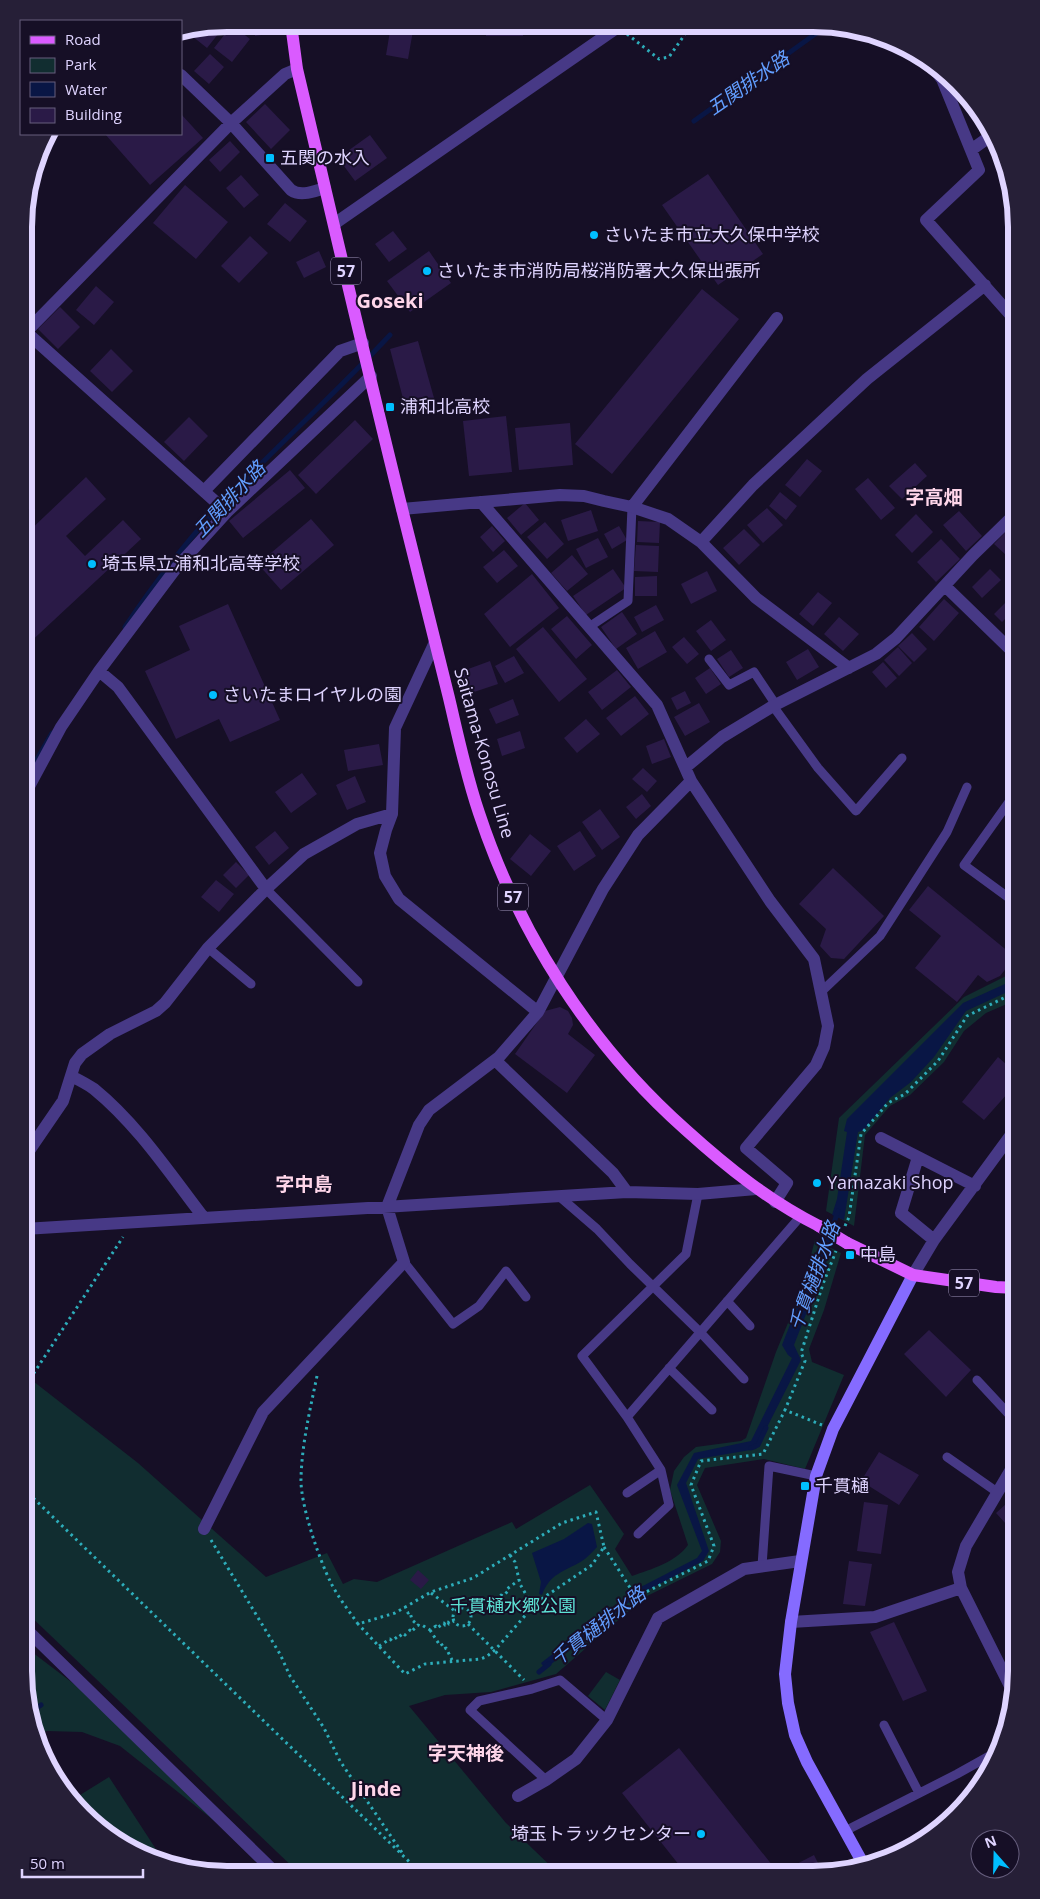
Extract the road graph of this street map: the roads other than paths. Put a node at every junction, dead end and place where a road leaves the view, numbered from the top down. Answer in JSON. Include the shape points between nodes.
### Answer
{"nodes":[{"id":1,"x":293,"y":32,"type":"edge"},
{"id":2,"x":611,"y":32,"type":"edge"},
{"id":3,"x":297,"y":69,"type":"junction"},
{"id":4,"x":182,"y":76,"type":"edge"},
{"id":5,"x":944,"y":84,"type":"edge"},
{"id":6,"x":231,"y":123,"type":"junction"},
{"id":7,"x":986,"y":139,"type":"edge"},
{"id":8,"x":971,"y":150,"type":"junction"},
{"id":9,"x":325,"y":188,"type":"junction"},
{"id":10,"x":334,"y":224,"type":"junction"},
{"id":11,"x":985,"y":285,"type":"junction"},
{"id":12,"x":1008,"y":312,"type":"edge"},
{"id":13,"x":777,"y":318,"type":"dead end"},
{"id":14,"x":32,"y":326,"type":"edge"},
{"id":15,"x":32,"y":337,"type":"edge"},
{"id":16,"x":367,"y":360,"type":"junction"},
{"id":17,"x":204,"y":491,"type":"junction"},
{"id":18,"x":480,"y":502,"type":"junction"},
{"id":19,"x":632,"y":507,"type":"junction"},
{"id":20,"x":402,"y":509,"type":"junction"},
{"id":21,"x":227,"y":512,"type":"junction"},
{"id":22,"x":1008,"y":521,"type":"edge"},
{"id":23,"x":701,"y":542,"type":"junction"},
{"id":24,"x":944,"y":586,"type":"junction"},
{"id":25,"x":589,"y":627,"type":"junction"},
{"id":26,"x":435,"y":642,"type":"junction"},
{"id":27,"x":1008,"y":647,"type":"edge"},
{"id":28,"x":709,"y":659,"type":"dead end"},
{"id":29,"x":849,"y":668,"type":"junction"},
{"id":30,"x":99,"y":671,"type":"junction"},
{"id":31,"x":774,"y":705,"type":"junction"},
{"id":32,"x":902,"y":758,"type":"dead end"},
{"id":33,"x":686,"y":767,"type":"junction"},
{"id":34,"x":32,"y":781,"type":"edge"},
{"id":35,"x":691,"y":781,"type":"junction"},
{"id":36,"x":967,"y":787,"type":"dead end"},
{"id":37,"x":1008,"y":803,"type":"edge"},
{"id":38,"x":392,"y":814,"type":"junction"},
{"id":39,"x":266,"y":889,"type":"junction"},
{"id":40,"x":1008,"y":897,"type":"edge"},
{"id":41,"x":208,"y":948,"type":"junction"},
{"id":42,"x":556,"y":976,"type":"junction"},
{"id":43,"x":358,"y":982,"type":"dead end"},
{"id":44,"x":252,"y":984,"type":"dead end"},
{"id":45,"x":821,"y":992,"type":"junction"},
{"id":46,"x":538,"y":1012,"type":"junction"},
{"id":47,"x":495,"y":1060,"type":"junction"},
{"id":48,"x":71,"y":1076,"type":"junction"},
{"id":49,"x":881,"y":1138,"type":"dead end"},
{"id":50,"x":1008,"y":1139,"type":"edge"},
{"id":51,"x":32,"y":1146,"type":"edge"},
{"id":52,"x":918,"y":1157,"type":"junction"},
{"id":53,"x":975,"y":1186,"type":"junction"},
{"id":54,"x":756,"y":1188,"type":"junction"},
{"id":55,"x":626,"y":1192,"type":"junction"},
{"id":56,"x":698,"y":1194,"type":"junction"},
{"id":57,"x":560,"y":1197,"type":"junction"},
{"id":58,"x":775,"y":1202,"type":"junction"},
{"id":59,"x":387,"y":1207,"type":"junction"},
{"id":60,"x":800,"y":1217,"type":"junction"},
{"id":61,"x":204,"y":1218,"type":"junction"},
{"id":62,"x":32,"y":1229,"type":"edge"},
{"id":63,"x":934,"y":1240,"type":"junction"},
{"id":64,"x":404,"y":1262,"type":"junction"},
{"id":65,"x":913,"y":1276,"type":"junction"},
{"id":66,"x":653,"y":1286,"type":"junction"},
{"id":67,"x":1008,"y":1288,"type":"edge"},
{"id":68,"x":526,"y":1297,"type":"dead end"},
{"id":69,"x":727,"y":1301,"type":"junction"},
{"id":70,"x":750,"y":1326,"type":"dead end"},
{"id":71,"x":700,"y":1332,"type":"junction"},
{"id":72,"x":670,"y":1368,"type":"junction"},
{"id":73,"x":744,"y":1379,"type":"dead end"},
{"id":74,"x":977,"y":1380,"type":"dead end"},
{"id":75,"x":712,"y":1410,"type":"dead end"},
{"id":76,"x":1008,"y":1413,"type":"edge"},
{"id":77,"x":627,"y":1417,"type":"junction"},
{"id":78,"x":947,"y":1457,"type":"dead end"},
{"id":79,"x":661,"y":1470,"type":"junction"},
{"id":80,"x":1008,"y":1474,"type":"edge"},
{"id":81,"x":816,"y":1476,"type":"junction"},
{"id":82,"x":997,"y":1492,"type":"junction"},
{"id":83,"x":627,"y":1493,"type":"dead end"},
{"id":84,"x":204,"y":1529,"type":"road end"},
{"id":85,"x":638,"y":1534,"type":"dead end"},
{"id":86,"x":800,"y":1561,"type":"junction"},
{"id":87,"x":762,"y":1566,"type":"junction"},
{"id":88,"x":961,"y":1588,"type":"junction"},
{"id":89,"x":791,"y":1622,"type":"junction"},
{"id":90,"x":32,"y":1634,"type":"edge"},
{"id":91,"x":1007,"y":1681,"type":"edge"},
{"id":92,"x":607,"y":1720,"type":"junction"},
{"id":93,"x":884,"y":1725,"type":"dead end"},
{"id":94,"x":988,"y":1757,"type":"edge"},
{"id":95,"x":546,"y":1780,"type":"junction"},
{"id":96,"x":919,"y":1793,"type":"junction"},
{"id":97,"x":518,"y":1796,"type":"dead end"},
{"id":98,"x":845,"y":1831,"type":"junction"},
{"id":99,"x":861,"y":1860,"type":"edge"},
{"id":100,"x":269,"y":1866,"type":"edge"}],
"edges":[{"from":1,"to":3,"type":"main road","name":"Saitama-Konosu Line","number":"57"},
{"from":2,"to":10,"type":"street"},
{"from":3,"to":6,"type":"street","via":[[286,74]]},
{"from":3,"to":9,"type":"main road","name":"Saitama-Konosu Line","number":"57"},
{"from":4,"to":6,"type":"street"},
{"from":5,"to":8,"type":"street"},
{"from":6,"to":9,"type":"street","via":[[295,193]]},
{"from":6,"to":14,"type":"street"},
{"from":7,"to":8,"type":"street"},
{"from":8,"to":11,"type":"street","via":[[978,170],[926,220]]},
{"from":9,"to":10,"type":"main road","name":"Saitama-Konosu Line","number":"57"},
{"from":10,"to":16,"type":"main road","name":"Saitama-Konosu Line","number":"57"},
{"from":11,"to":12,"type":"street"},
{"from":11,"to":23,"type":"street","via":[[867,378],[753,485]]},
{"from":13,"to":19,"type":"street"},
{"from":15,"to":17,"type":"street"},
{"from":16,"to":17,"type":"street","via":[[340,351]]},
{"from":16,"to":20,"type":"main road","name":"Saitama-Konosu Line","number":"57"},
{"from":16,"to":21,"type":"street"},
{"from":17,"to":21,"type":"street"},
{"from":18,"to":19,"type":"street","via":[[584,496]]},
{"from":18,"to":20,"type":"street"},
{"from":18,"to":25,"type":"street"},
{"from":19,"to":23,"type":"street","via":[[668,519]]},
{"from":19,"to":25,"type":"lane","via":[[628,600]]},
{"from":20,"to":26,"type":"main road","name":"Saitama-Konosu Line","number":"57"},
{"from":21,"to":30,"type":"street","via":[[177,567]]},
{"from":22,"to":24,"type":"street"},
{"from":23,"to":29,"type":"street","via":[[756,598]]},
{"from":24,"to":27,"type":"street"},
{"from":24,"to":29,"type":"street","via":[[896,638],[876,654]]},
{"from":25,"to":33,"type":"street","via":[[657,705]]},
{"from":26,"to":38,"type":"street","via":[[395,728]]},
{"from":26,"to":42,"type":"main road","name":"Saitama-Konosu Line","number":"57","via":[[478,812],[515,903]]},
{"from":28,"to":31,"type":"lane","via":[[729,685],[754,672]]},
{"from":29,"to":31,"type":"street"},
{"from":30,"to":34,"type":"street","via":[[62,727]]},
{"from":30,"to":39,"type":"street","via":[[118,687]]},
{"from":31,"to":32,"type":"lane","via":[[818,768],[856,811]]},
{"from":31,"to":33,"type":"street","via":[[722,737]]},
{"from":33,"to":35,"type":"street"},
{"from":35,"to":42,"type":"street","via":[[638,834]]},
{"from":35,"to":45,"type":"street","via":[[770,901],[814,959]]},
{"from":36,"to":45,"type":"lane","via":[[947,832],[880,936]]},
{"from":37,"to":40,"type":"lane","via":[[964,864]]},
{"from":38,"to":39,"type":"street","via":[[357,824],[312,848]]},
{"from":38,"to":46,"type":"street","via":[[380,853],[385,876],[399,899]]},
{"from":39,"to":41,"type":"street"},
{"from":39,"to":43,"type":"lane"},
{"from":41,"to":44,"type":"lane"},
{"from":41,"to":48,"type":"street","via":[[165,1003],[95,1044],[75,1063]]},
{"from":42,"to":46,"type":"street"},
{"from":42,"to":54,"type":"main road","name":"Saitama-Konosu Line","number":"57","via":[[580,1012],[661,1108]]},
{"from":45,"to":58,"type":"street","via":[[828,1026],[816,1065],[746,1148],[787,1183]]},
{"from":46,"to":47,"type":"street"},
{"from":47,"to":55,"type":"street","via":[[613,1172]]},
{"from":47,"to":59,"type":"street","via":[[429,1110],[419,1125]]},
{"from":48,"to":51,"type":"street","via":[[62,1101]]},
{"from":48,"to":61,"type":"street","via":[[92,1088],[127,1122]]},
{"from":49,"to":52,"type":"street"},
{"from":50,"to":53,"type":"street"},
{"from":52,"to":53,"type":"street"},
{"from":52,"to":63,"type":"street","via":[[901,1213]]},
{"from":53,"to":63,"type":"street"},
{"from":54,"to":56,"type":"street"},
{"from":54,"to":58,"type":"main road","name":"Saitama-Konosu Line","number":"57"},
{"from":55,"to":56,"type":"street"},
{"from":55,"to":57,"type":"street"},
{"from":56,"to":66,"type":"lane","via":[[686,1254]]},
{"from":57,"to":59,"type":"street"},
{"from":57,"to":66,"type":"lane"},
{"from":58,"to":60,"type":"main road","name":"Saitama-Konosu Line","number":"57"},
{"from":59,"to":61,"type":"street"},
{"from":59,"to":64,"type":"street"},
{"from":60,"to":65,"type":"main road","name":"Saitama-Konosu Line","number":"57","bridge":true},
{"from":60,"to":69,"type":"lane"},
{"from":61,"to":62,"type":"street"},
{"from":63,"to":65,"type":"street"},
{"from":64,"to":68,"type":"lane","via":[[452,1324],[479,1306],[506,1271]]},
{"from":64,"to":84,"type":"street","via":[[263,1412]]},
{"from":65,"to":67,"type":"main road","name":"Saitama-Konosu Line","number":"57"},
{"from":65,"to":81,"type":"street","via":[[833,1429]]},
{"from":66,"to":71,"type":"lane"},
{"from":66,"to":77,"type":"lane","via":[[582,1356]]},
{"from":69,"to":70,"type":"lane"},
{"from":69,"to":71,"type":"lane"},
{"from":71,"to":72,"type":"lane"},
{"from":71,"to":73,"type":"lane"},
{"from":72,"to":75,"type":"lane"},
{"from":72,"to":77,"type":"lane"},
{"from":74,"to":76,"type":"lane"},
{"from":77,"to":79,"type":"lane"},
{"from":78,"to":82,"type":"lane"},
{"from":79,"to":83,"type":"lane"},
{"from":79,"to":85,"type":"lane","via":[[669,1505]]},
{"from":80,"to":82,"type":"street"},
{"from":81,"to":86,"type":"street"},
{"from":81,"to":87,"type":"lane","via":[[769,1466]]},
{"from":82,"to":88,"type":"street","via":[[966,1546],[958,1572]]},
{"from":86,"to":87,"type":"street"},
{"from":86,"to":89,"type":"street"},
{"from":87,"to":92,"type":"street","via":[[744,1569],[658,1618]]},
{"from":88,"to":89,"type":"street","via":[[875,1617]]},
{"from":88,"to":91,"type":"street"},
{"from":89,"to":98,"type":"street","via":[[785,1674],[795,1735]]},
{"from":90,"to":100,"type":"street"},
{"from":92,"to":95,"type":"street","via":[[576,1759]]},
{"from":92,"to":95,"type":"lane","via":[[560,1680],[479,1701],[470,1710]]},
{"from":93,"to":96,"type":"lane"},
{"from":94,"to":96,"type":"lane"},
{"from":95,"to":97,"type":"street"},
{"from":96,"to":98,"type":"lane"},
{"from":98,"to":99,"type":"street"}]}
